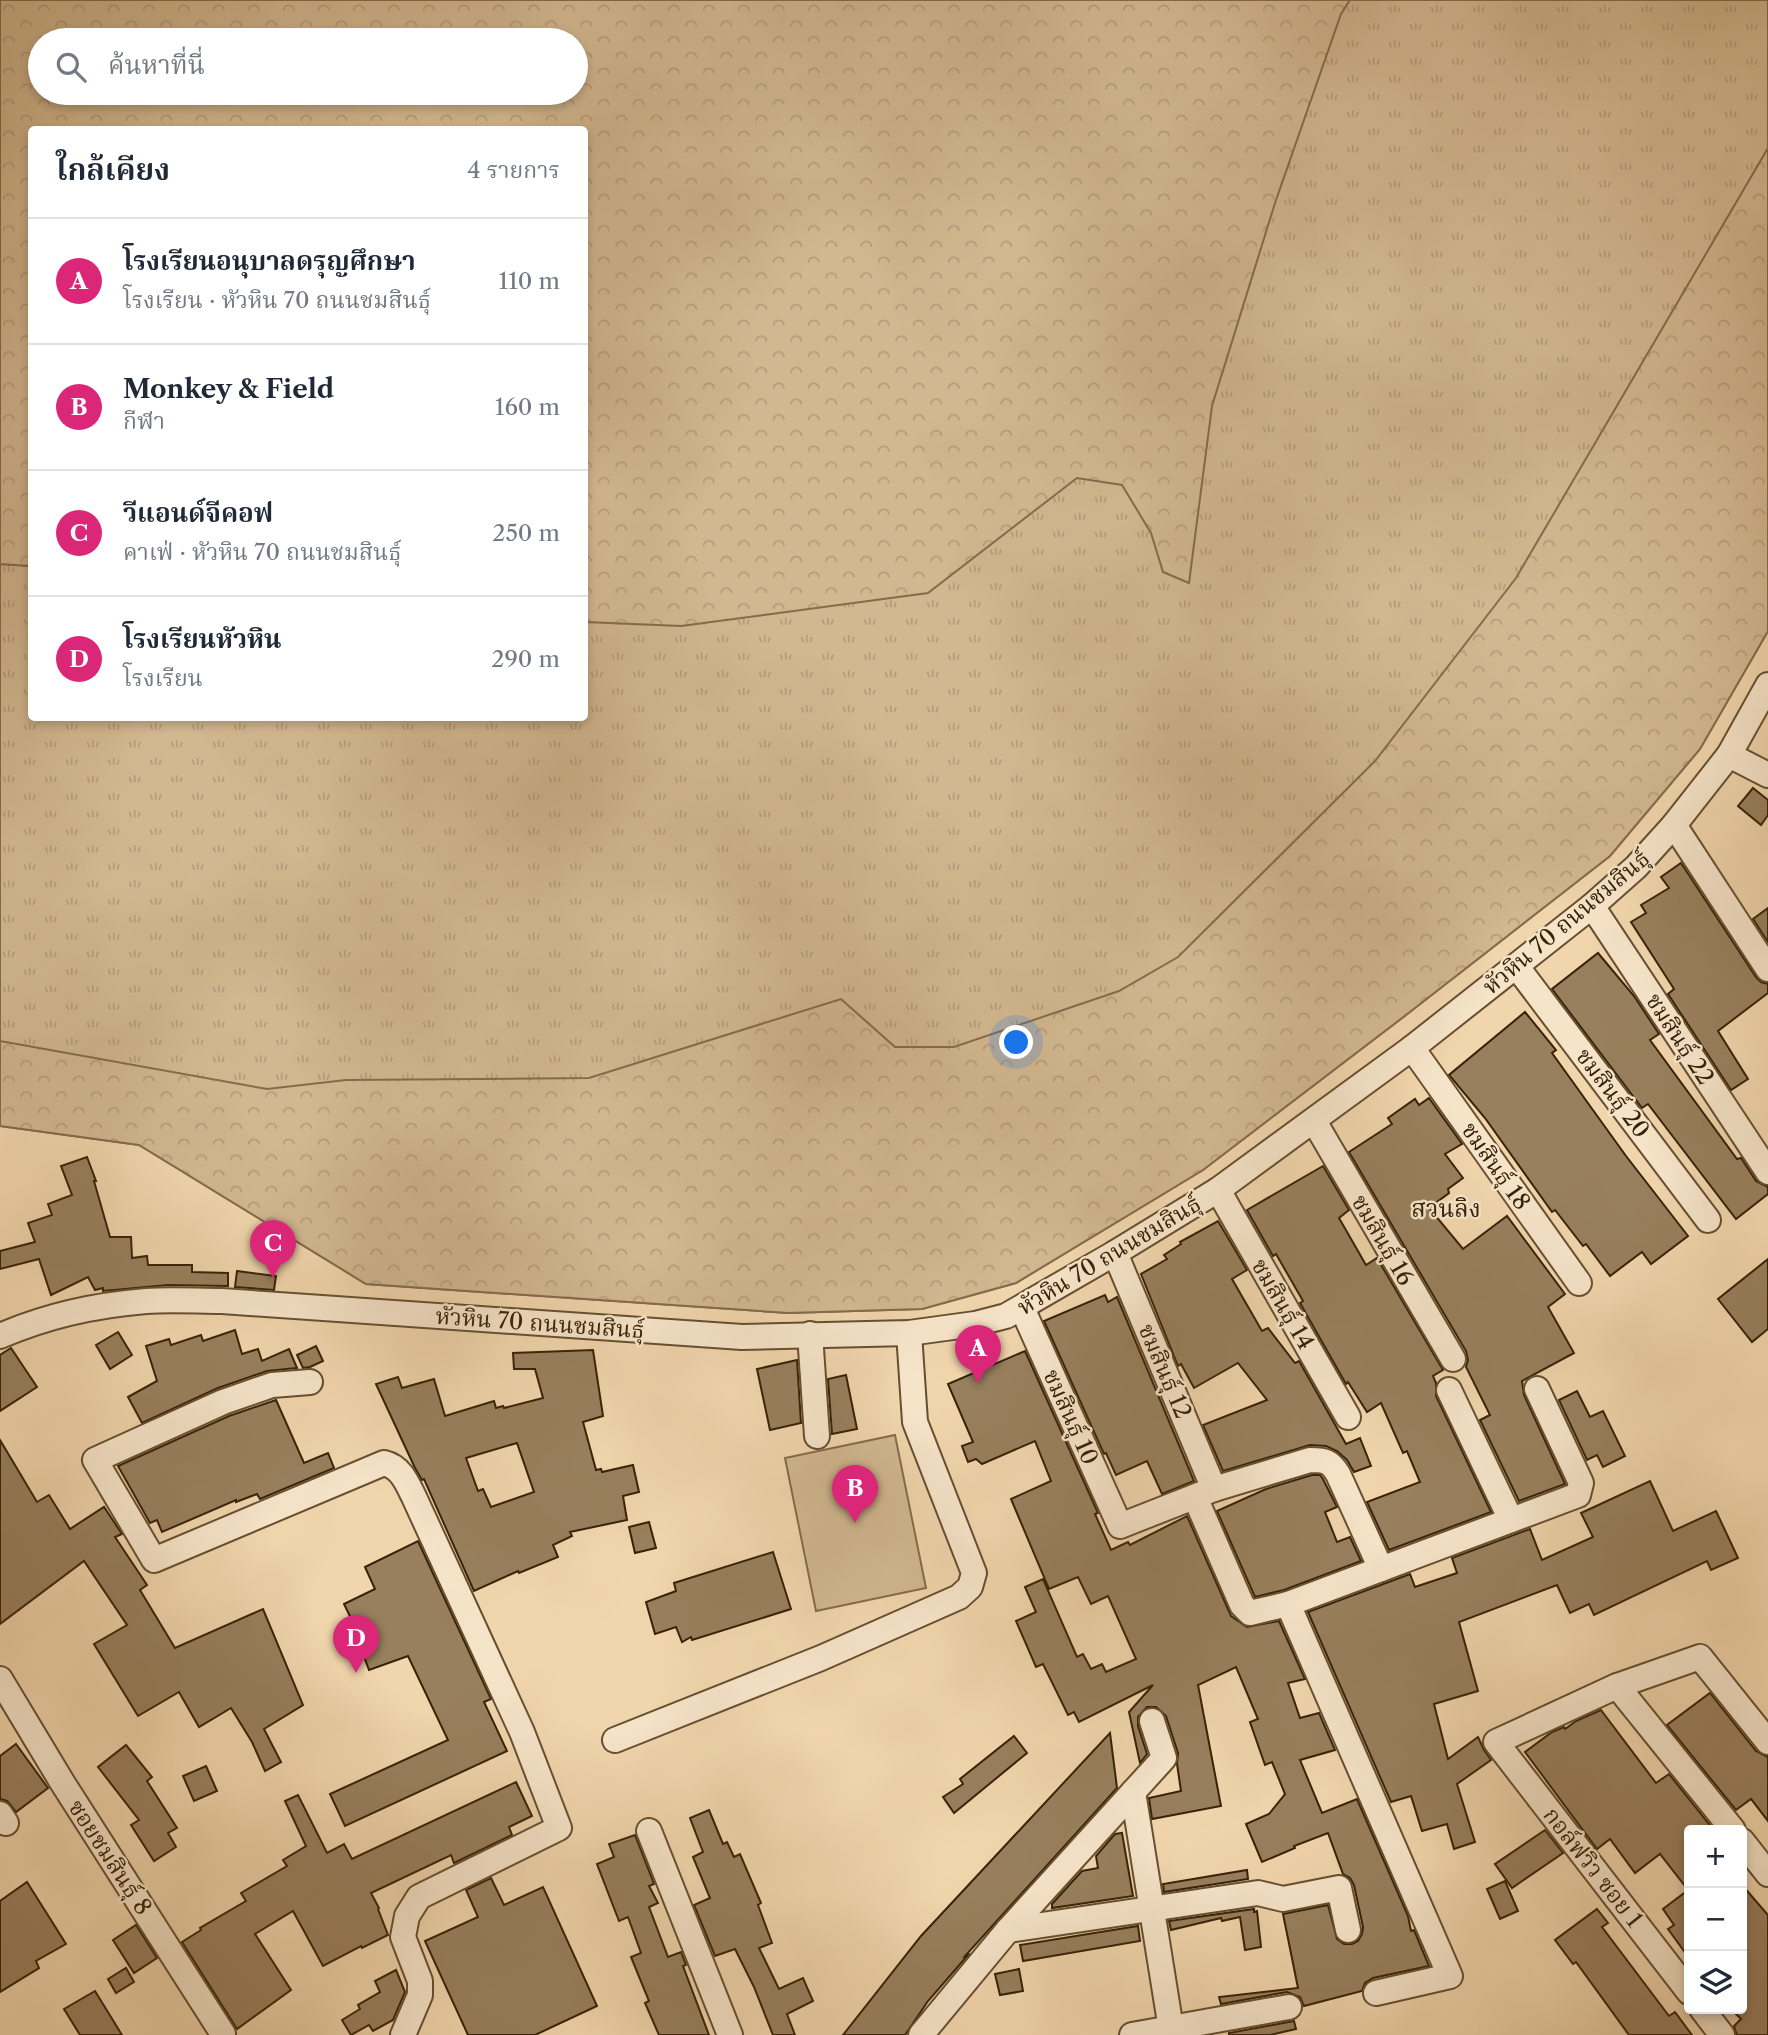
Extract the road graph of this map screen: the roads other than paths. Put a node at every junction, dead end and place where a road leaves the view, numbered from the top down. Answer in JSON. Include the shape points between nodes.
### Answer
{"nodes":[{"id":1,"x":1768,"y":685,"type":"edge"},
{"id":2,"x":1729,"y":755,"type":"junction"},
{"id":3,"x":1768,"y":775,"type":"edge"},
{"id":4,"x":1674,"y":825,"type":"junction"},
{"id":5,"x":1592,"y":906,"type":"junction"},
{"id":6,"x":1517,"y":967,"type":"junction"},
{"id":7,"x":1768,"y":969,"type":"edge"},
{"id":8,"x":1412,"y":1048,"type":"junction"},
{"id":9,"x":1314,"y":1121,"type":"junction"},
{"id":10,"x":1768,"y":1172,"type":"edge"},
{"id":11,"x":1218,"y":1190,"type":"junction"},
{"id":12,"x":1708,"y":1220,"type":"dead end"},
{"id":13,"x":1115,"y":1254,"type":"junction"},
{"id":14,"x":1579,"y":1283,"type":"dead end"},
{"id":15,"x":1022,"y":1308,"type":"junction"},
{"id":16,"x":909,"y":1333,"type":"junction"},
{"id":17,"x":810,"y":1334,"type":"junction"},
{"id":18,"x":0,"y":1336,"type":"edge"},
{"id":19,"x":1453,"y":1359,"type":"dead end"},
{"id":20,"x":310,"y":1382,"type":"dead end"},
{"id":21,"x":1537,"y":1389,"type":"dead end"},
{"id":22,"x":1449,"y":1390,"type":"dead end"},
{"id":23,"x":1348,"y":1417,"type":"dead end"},
{"id":24,"x":817,"y":1436,"type":"dead end"},
{"id":25,"x":1205,"y":1493,"type":"junction"},
{"id":26,"x":1511,"y":1520,"type":"junction"},
{"id":27,"x":1381,"y":1569,"type":"junction"},
{"id":28,"x":1288,"y":1604,"type":"junction"},
{"id":29,"x":0,"y":1679,"type":"edge"},
{"id":30,"x":1617,"y":1686,"type":"junction"},
{"id":31,"x":1152,"y":1721,"type":"dead end"},
{"id":32,"x":615,"y":1740,"type":"dead end"},
{"id":33,"x":1768,"y":1742,"type":"edge"},
{"id":34,"x":1133,"y":1792,"type":"junction"},
{"id":35,"x":1729,"y":1825,"type":"edge"},
{"id":36,"x":649,"y":1831,"type":"dead end"},
{"id":37,"x":1747,"y":1847,"type":"edge"},
{"id":38,"x":1768,"y":1874,"type":"edge"},
{"id":39,"x":1153,"y":1908,"type":"junction"},
{"id":40,"x":1008,"y":1930,"type":"junction"},
{"id":41,"x":1348,"y":1930,"type":"dead end"},
{"id":42,"x":1684,"y":1986,"type":"edge"},
{"id":43,"x":1376,"y":1993,"type":"dead end"},
{"id":44,"x":1289,"y":2007,"type":"dead end"},
{"id":45,"x":1706,"y":2014,"type":"edge"},
{"id":46,"x":1172,"y":2032,"type":"edge"},
{"id":47,"x":223,"y":2034,"type":"edge"},
{"id":48,"x":403,"y":2035,"type":"edge"},
{"id":49,"x":730,"y":2035,"type":"edge"},
{"id":50,"x":921,"y":2035,"type":"edge"},
{"id":51,"x":1132,"y":2035,"type":"edge"},
{"id":52,"x":1722,"y":2035,"type":"edge"}],
"edges":[{"from":1,"to":2,"type":"street","name":"หัวหิน 70 ถนนชมสินธุ์"},
{"from":2,"to":3,"type":"street"},
{"from":2,"to":4,"type":"street","name":"หัวหิน 70 ถนนชมสินธุ์"},
{"from":4,"to":5,"type":"street","name":"หัวหิน 70 ถนนชมสินธุ์"},
{"from":4,"to":7,"type":"street"},
{"from":5,"to":6,"type":"street","name":"หัวหิน 70 ถนนชมสินธุ์"},
{"from":5,"to":10,"type":"street","name":"ชมสินธุ์ 22"},
{"from":6,"to":8,"type":"street","name":"หัวหิน 70 ถนนชมสินธุ์"},
{"from":6,"to":12,"type":"street","name":"ชมสินธุ์ 20"},
{"from":8,"to":9,"type":"street","name":"หัวหิน 70 ถนนชมสินธุ์"},
{"from":8,"to":14,"type":"street","name":"ชมสินธุ์ 18"},
{"from":9,"to":11,"type":"street","name":"หัวหิน 70 ถนนชมสินธุ์"},
{"from":9,"to":19,"type":"street","name":"ชมสินธุ์ 16"},
{"from":11,"to":13,"type":"street","name":"หัวหิน 70 ถนนชมสินธุ์"},
{"from":11,"to":23,"type":"street","name":"ชมสินธุ์ 14"},
{"from":13,"to":15,"type":"street","name":"หัวหิน 70 ถนนชมสินธุ์"},
{"from":13,"to":25,"type":"street","name":"ชมสินธุ์ 12"},
{"from":15,"to":16,"type":"street","name":"หัวหิน 70 ถนนชมสินธุ์","via":[[975,1324]]},
{"from":15,"to":25,"type":"street","name":"ชมสินธุ์ 10","via":[[1120,1526]]},
{"from":16,"to":17,"type":"street","name":"หัวหิน 70 ถนนชมสินธุ์"},
{"from":16,"to":32,"type":"street","via":[[915,1422],[974,1573],[970,1587],[960,1597],[821,1658]]},
{"from":17,"to":18,"type":"street","name":"หัวหิน 70 ถนนชมสินธุ์","via":[[742,1337],[222,1301],[148,1301],[29,1323]]},
{"from":17,"to":24,"type":"street"},
{"from":20,"to":48,"type":"street","via":[[272,1385],[223,1402],[95,1460],[154,1560],[384,1463],[393,1465],[408,1485],[522,1732],[559,1828],[419,1897],[407,1916],[404,1937],[420,1996]]},
{"from":21,"to":26,"type":"street","via":[[1581,1489],[1571,1499]]},
{"from":22,"to":26,"type":"street"},
{"from":25,"to":27,"type":"street","via":[[1310,1460],[1331,1463]]},
{"from":25,"to":28,"type":"street","name":"ชมสินธุ์ 12","via":[[1242,1605],[1250,1613]]},
{"from":26,"to":27,"type":"street"},
{"from":27,"to":28,"type":"street"},
{"from":28,"to":43,"type":"street","via":[[1450,1976]]},
{"from":29,"to":47,"type":"street","name":"ซอยชมสินธุ์ 8"},
{"from":30,"to":33,"type":"street","via":[[1700,1657]]},
{"from":30,"to":35,"type":"street"},
{"from":30,"to":42,"type":"street","name":"กอล์ฟวิว ซอย 1","via":[[1496,1742]]},
{"from":31,"to":34,"type":"street","via":[[1164,1758]]},
{"from":34,"to":39,"type":"street"},
{"from":34,"to":40,"type":"street"},
{"from":36,"to":49,"type":"street"},
{"from":37,"to":38,"type":"street"},
{"from":39,"to":40,"type":"street"},
{"from":39,"to":41,"type":"street","via":[[1258,1893],[1283,1899],[1339,1888]]},
{"from":39,"to":46,"type":"street"},
{"from":40,"to":50,"type":"street"},
{"from":44,"to":46,"type":"street"},
{"from":45,"to":52,"type":"street"},
{"from":46,"to":51,"type":"street"}]}
